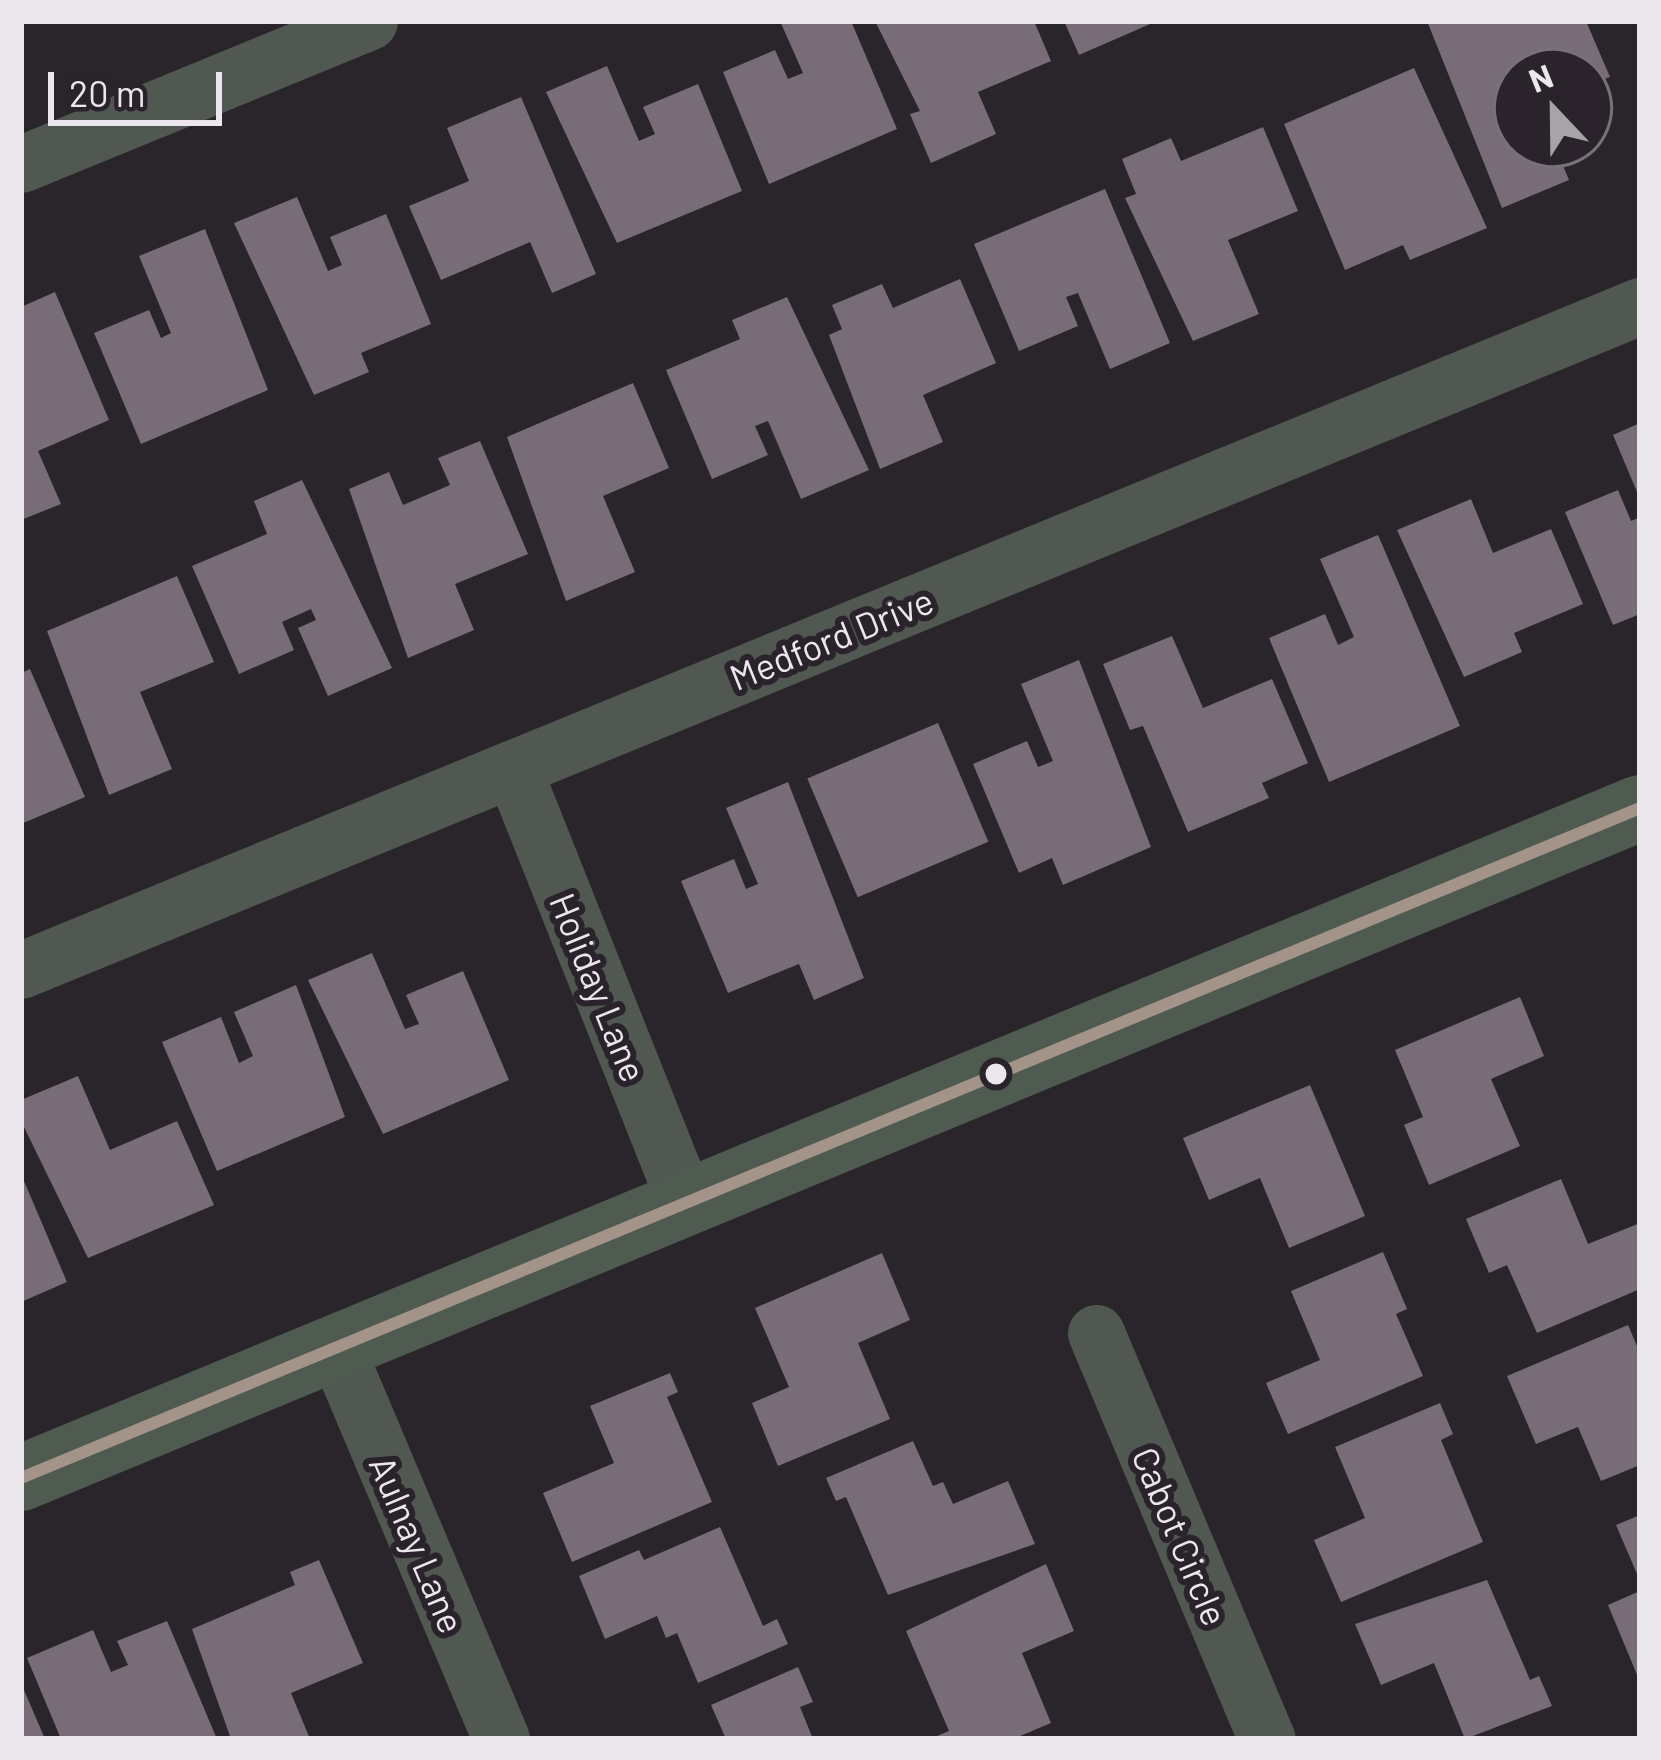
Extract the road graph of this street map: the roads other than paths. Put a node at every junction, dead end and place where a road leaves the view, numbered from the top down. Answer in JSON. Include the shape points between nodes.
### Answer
{"nodes":[{"id":1,"x":369,"y":21,"type":"edge"},
{"id":2,"x":21,"y":164,"type":"edge"},
{"id":3,"x":1640,"y":306,"type":"edge"},
{"id":4,"x":513,"y":769,"type":"junction"},
{"id":5,"x":1640,"y":808,"type":"edge"},
{"id":6,"x":21,"y":970,"type":"edge"},
{"id":7,"x":686,"y":1204,"type":"junction"},
{"id":8,"x":1096,"y":1334,"type":"dead end"},
{"id":9,"x":336,"y":1348,"type":"junction"},
{"id":10,"x":21,"y":1478,"type":"edge"},
{"id":11,"x":501,"y":1739,"type":"edge"},
{"id":12,"x":1267,"y":1739,"type":"edge"}],
"edges":[{"from":1,"to":2,"type":"street"},
{"from":3,"to":4,"type":"street","name":"Medford Drive"},
{"from":4,"to":6,"type":"street","name":"Medford Drive"},
{"from":4,"to":7,"type":"street","name":"Holiday Lane"},
{"from":5,"to":7,"type":"street"},
{"from":7,"to":9,"type":"street"},
{"from":8,"to":12,"type":"street","name":"Cabot Circle"},
{"from":9,"to":10,"type":"street"},
{"from":9,"to":11,"type":"street","name":"Aulnay Lane"}]}
